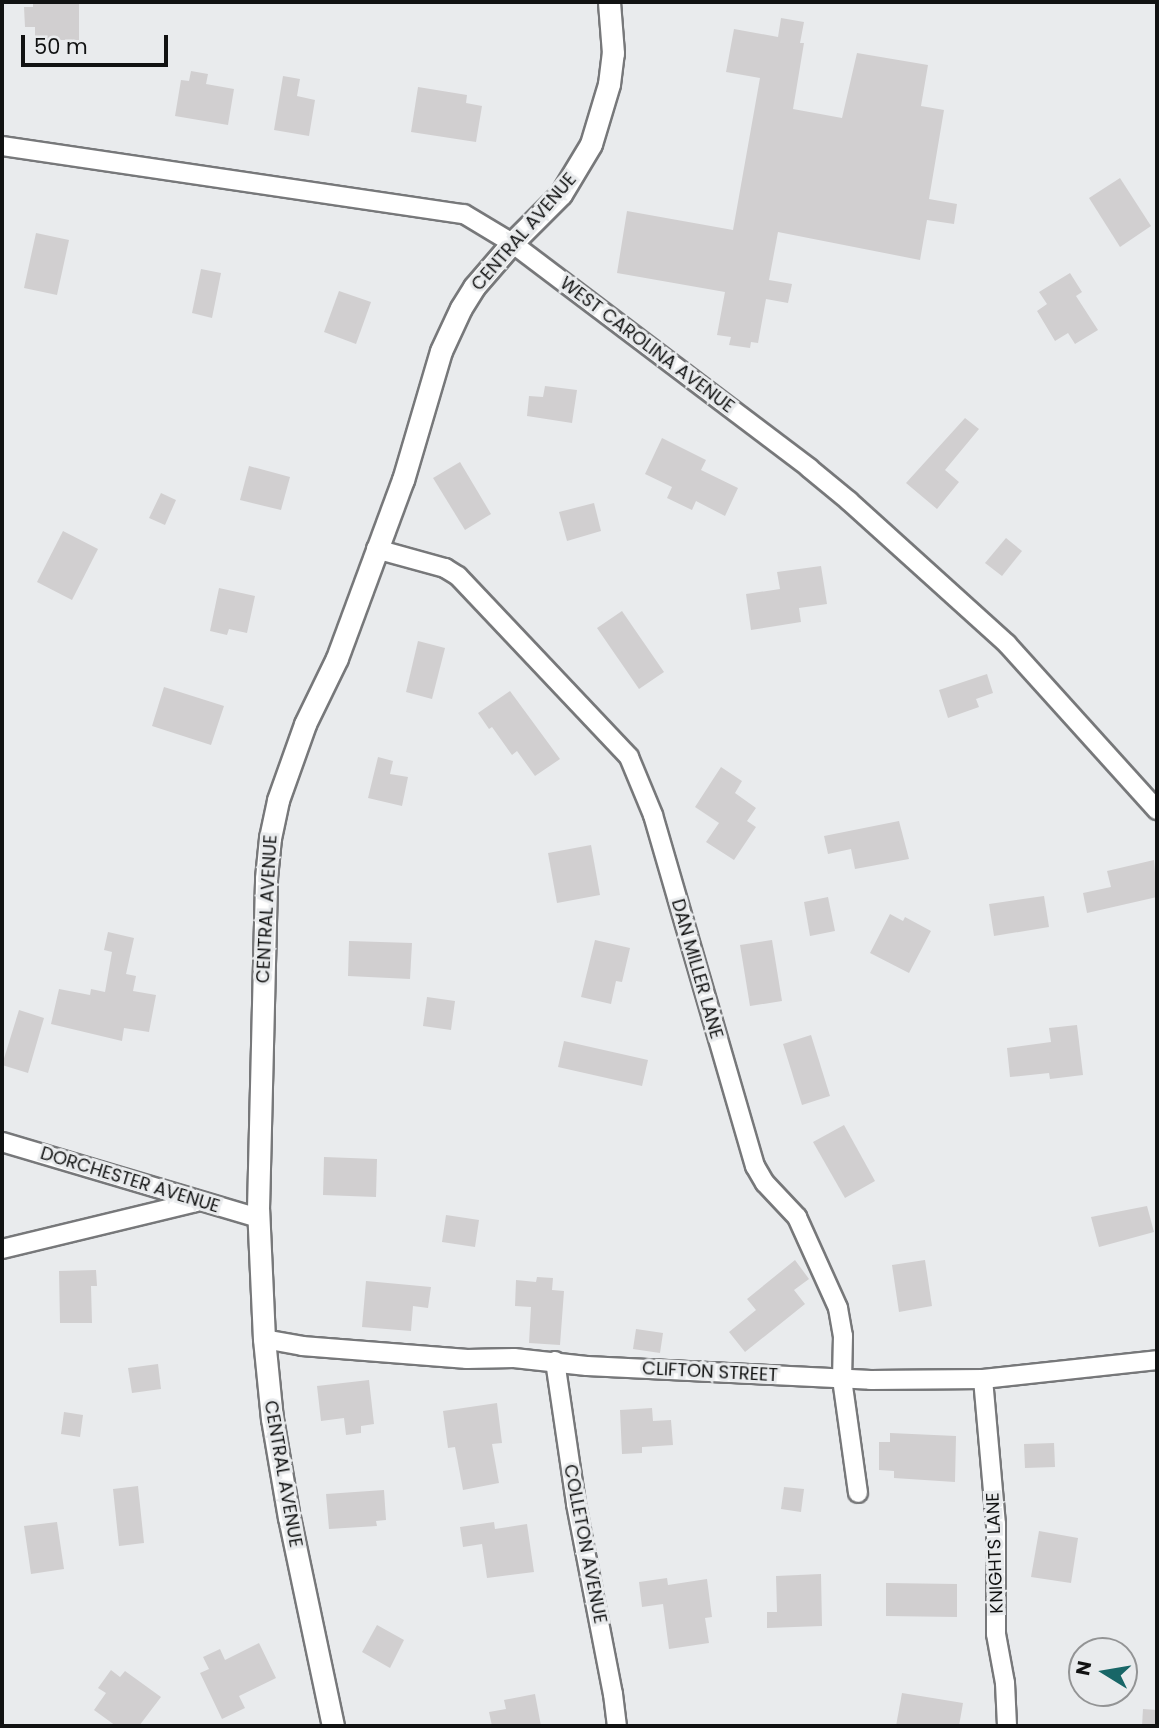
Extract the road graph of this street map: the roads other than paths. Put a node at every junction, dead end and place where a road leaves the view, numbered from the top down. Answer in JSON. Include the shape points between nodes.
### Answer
{"nodes":[{"id":1,"x":609,"y":2,"type":"edge"},
{"id":2,"x":2,"y":146,"type":"edge"},
{"id":3,"x":512,"y":243,"type":"junction"},
{"id":4,"x":376,"y":549,"type":"junction"},
{"id":5,"x":1157,"y":810,"type":"edge"},
{"id":6,"x":2,"y":1142,"type":"edge"},
{"id":7,"x":199,"y":1201,"type":"junction"},
{"id":8,"x":258,"y":1218,"type":"junction"},
{"id":9,"x":2,"y":1249,"type":"edge"},
{"id":10,"x":264,"y":1339,"type":"junction"},
{"id":11,"x":1157,"y":1360,"type":"edge"},
{"id":12,"x":555,"y":1361,"type":"junction"},
{"id":13,"x":842,"y":1379,"type":"junction"},
{"id":14,"x":983,"y":1379,"type":"junction"},
{"id":15,"x":858,"y":1493,"type":"dead end"},
{"id":16,"x":333,"y":1726,"type":"edge"},
{"id":17,"x":617,"y":1726,"type":"edge"},
{"id":18,"x":1007,"y":1726,"type":"edge"}],
"edges":[{"from":1,"to":3,"type":"street","name":"CENTRAL AVENUE","via":[[613,53],[591,144],[561,194]]},
{"from":2,"to":3,"type":"street","name":"WEST CAROLINA AVENUE","via":[[464,214]]},
{"from":3,"to":4,"type":"street","name":"CENTRAL AVENUE","via":[[474,288],[441,351]]},
{"from":3,"to":5,"type":"street","name":"WEST CAROLINA AVENUE","via":[[849,501],[1007,644]]},
{"from":4,"to":8,"type":"street","name":"CENTRAL AVENUE","via":[[337,658],[305,724],[278,800],[270,838]]},
{"from":4,"to":13,"type":"street","name":"DAN MILLER LANE","via":[[458,576],[629,757],[653,815],[755,1166],[797,1217],[838,1308]]},
{"from":6,"to":7,"type":"street","name":"DORCHESTER AVENUE"},
{"from":7,"to":8,"type":"street","name":"DORCHESTER AVENUE"},
{"from":7,"to":9,"type":"street"},
{"from":8,"to":10,"type":"street","name":"CENTRAL AVENUE"},
{"from":10,"to":12,"type":"street","name":"CLIFTON STREET","via":[[467,1359]]},
{"from":10,"to":16,"type":"street","name":"CENTRAL AVENUE","via":[[286,1506]]},
{"from":11,"to":14,"type":"street","name":"CLIFTON STREET"},
{"from":12,"to":13,"type":"street","name":"CLIFTON STREET"},
{"from":12,"to":17,"type":"street","name":"COLLETON AVENUE"},
{"from":13,"to":14,"type":"street","name":"CLIFTON STREET"},
{"from":13,"to":15,"type":"street","name":"DAN MILLER LANE"},
{"from":14,"to":18,"type":"street","name":"KNIGHTS LANE","via":[[996,1524],[996,1634]]}]}
